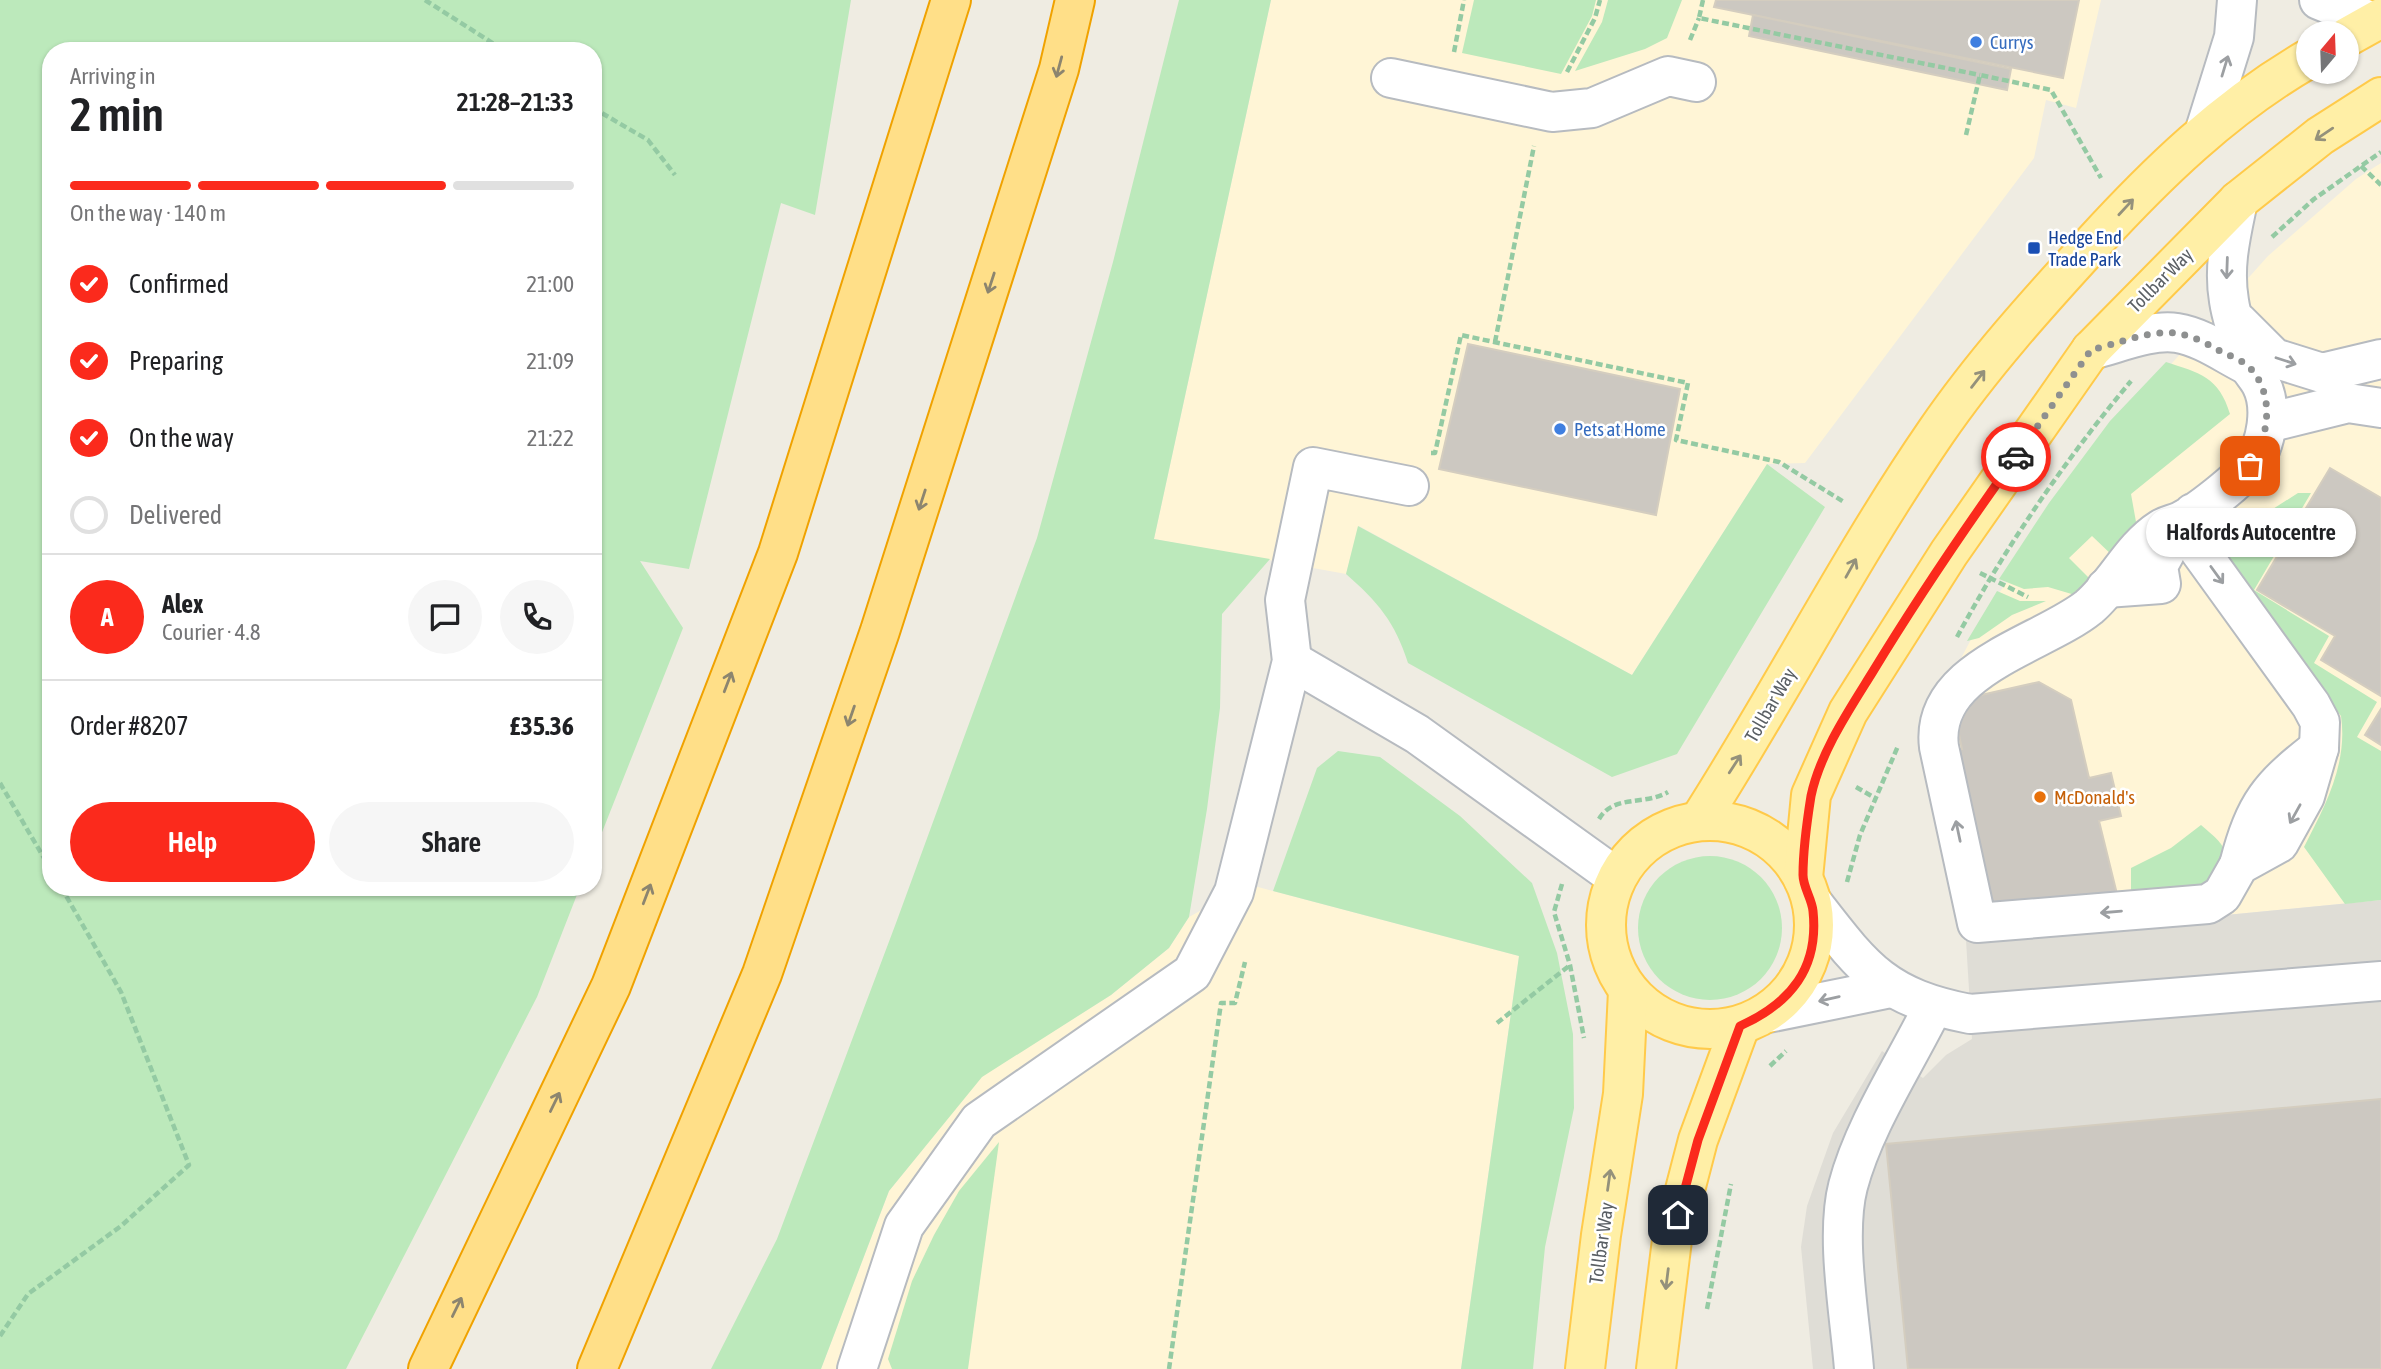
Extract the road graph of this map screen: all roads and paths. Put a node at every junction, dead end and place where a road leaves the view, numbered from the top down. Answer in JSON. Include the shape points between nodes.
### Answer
{"nodes":[{"id":1,"x":425,"y":0,"type":"edge"},
{"id":2,"x":951,"y":0,"type":"edge"},
{"id":3,"x":1074,"y":0,"type":"edge"},
{"id":4,"x":1600,"y":0,"type":"edge"},
{"id":5,"x":1703,"y":0,"type":"edge"},
{"id":6,"x":2237,"y":0,"type":"edge"},
{"id":7,"x":2319,"y":0,"type":"edge"},
{"id":8,"x":2367,"y":26,"type":"edge"},
{"id":9,"x":491,"y":42,"type":"edge"},
{"id":10,"x":2296,"y":67,"type":"edge"},
{"id":11,"x":1980,"y":75,"type":"junction"},
{"id":12,"x":1564,"y":76,"type":"dead end"},
{"id":13,"x":1391,"y":78,"type":"dead end"},
{"id":14,"x":1696,"y":82,"type":"dead end"},
{"id":15,"x":2381,"y":97,"type":"edge"},
{"id":16,"x":602,"y":113,"type":"edge"},
{"id":17,"x":2206,"y":130,"type":"junction"},
{"id":18,"x":1966,"y":135,"type":"dead end"},
{"id":19,"x":1535,"y":141,"type":"dead end"},
{"id":20,"x":2361,"y":166,"type":"dead end"},
{"id":21,"x":675,"y":175,"type":"dead end"},
{"id":22,"x":2105,"y":184,"type":"dead end"},
{"id":23,"x":2381,"y":185,"type":"edge"},
{"id":24,"x":2238,"y":201,"type":"junction"},
{"id":25,"x":2234,"y":318,"type":"junction"},
{"id":26,"x":1495,"y":342,"type":"junction"},
{"id":27,"x":2091,"y":350,"type":"junction"},
{"id":28,"x":2381,"y":359,"type":"edge"},
{"id":29,"x":2248,"y":365,"type":"junction"},
{"id":30,"x":2381,"y":408,"type":"edge"},
{"id":31,"x":2267,"y":423,"type":"junction"},
{"id":32,"x":1424,"y":451,"type":"dead end"},
{"id":33,"x":1409,"y":486,"type":"dead end"},
{"id":34,"x":1856,"y":509,"type":"dead end"},
{"id":35,"x":2188,"y":517,"type":"junction"},
{"id":36,"x":2096,"y":610,"type":"junction"},
{"id":37,"x":1292,"y":661,"type":"junction"},
{"id":38,"x":0,"y":783,"type":"edge"},
{"id":39,"x":1699,"y":821,"type":"junction"},
{"id":40,"x":42,"y":855,"type":"edge"},
{"id":41,"x":1616,"y":877,"type":"junction"},
{"id":42,"x":1807,"y":890,"type":"junction"},
{"id":43,"x":66,"y":896,"type":"edge"},
{"id":44,"x":1247,"y":952,"type":"dead end"},
{"id":45,"x":1570,"y":965,"type":"dead end"},
{"id":46,"x":2381,"y":981,"type":"edge"},
{"id":47,"x":1891,"y":988,"type":"junction"},
{"id":48,"x":1628,"y":991,"type":"junction"},
{"id":49,"x":1933,"y":1007,"type":"junction"},
{"id":50,"x":1754,"y":1019,"type":"junction"},
{"id":51,"x":1497,"y":1023,"type":"dead end"},
{"id":52,"x":0,"y":1336,"type":"edge"},
{"id":53,"x":428,"y":1369,"type":"edge"},
{"id":54,"x":597,"y":1369,"type":"edge"},
{"id":55,"x":857,"y":1369,"type":"edge"},
{"id":56,"x":1169,"y":1369,"type":"edge"},
{"id":57,"x":1585,"y":1369,"type":"edge"},
{"id":58,"x":1656,"y":1369,"type":"edge"},
{"id":59,"x":1854,"y":1369,"type":"edge"}],
"edges":[{"from":1,"to":9,"type":"path"},
{"from":53,"to":2,"type":"highway","one_way":true,"via":[[611,986],[778,553]]},
{"from":3,"to":54,"type":"highway","one_way":true,"via":[[1059,69],[880,631],[762,974]]},
{"from":4,"to":12,"type":"path"},
{"from":5,"to":11,"type":"path","via":[[1699,18]]},
{"from":17,"to":6,"type":"lane","one_way":true,"via":[[2234,37]]},
{"from":7,"to":8,"type":"lane"},
{"from":10,"to":17,"type":"main road","name":"Tollbar Way"},
{"from":11,"to":18,"type":"path"},
{"from":11,"to":22,"type":"path","via":[[2051,90]]},
{"from":13,"to":14,"type":"lane","via":[[1552,113],[1592,108],[1668,76]]},
{"from":15,"to":24,"type":"main road","name":"Tollbar Way","one_way":true,"via":[[2320,136]]},
{"from":16,"to":21,"type":"path","via":[[648,140]]},
{"from":39,"to":17,"type":"main road","name":"Tollbar Way","one_way":true,"via":[[1937,431],[2027,315],[2133,199]]},
{"from":19,"to":26,"type":"path"},
{"from":20,"to":23,"type":"path"},
{"from":24,"to":25,"type":"lane","one_way":true,"via":[[2226,263]]},
{"from":24,"to":27,"type":"main road","name":"Tollbar Way"},
{"from":25,"to":28,"type":"lane","one_way":true,"via":[[2274,358],[2322,373]]},
{"from":25,"to":29,"type":"lane"},
{"from":26,"to":32,"type":"path","via":[[1461,335],[1435,453]]},
{"from":26,"to":34,"type":"path","via":[[1688,383],[1676,440],[1779,462]]},
{"from":27,"to":29,"type":"lane","via":[[2158,333],[2176,333]]},
{"from":27,"to":42,"type":"main road","name":"Tollbar Way","via":[[1942,563],[1848,712],[1811,795]]},
{"from":29,"to":31,"type":"lane","via":[[2263,386]]},
{"from":30,"to":31,"type":"lane","via":[[2348,402]]},
{"from":31,"to":35,"type":"lane","via":[[2263,447],[2250,466]]},
{"from":33,"to":37,"type":"lane","via":[[1313,467],[1285,600]]},
{"from":35,"to":36,"type":"lane","via":[[2162,529],[2142,546]]},
{"from":35,"to":36,"type":"lane","via":[[2158,566],[2161,584]]},
{"from":35,"to":36,"type":"lane","one_way":true,"via":[[2199,550],[2320,722],[2319,748],[2305,796],[2279,843],[2239,865],[2222,895],[2208,904],[1977,923],[1939,747],[1941,718],[1947,703],[1982,668]]},
{"from":37,"to":41,"type":"lane","via":[[1416,734]]},
{"from":37,"to":55,"type":"lane","via":[[1234,892],[1192,973],[979,1121],[904,1226]]},
{"from":38,"to":40,"type":"path"},
{"from":39,"to":41,"type":"main road","via":[[1665,830],[1637,849]]},
{"from":39,"to":42,"type":"main road","via":[[1730,823],[1760,834],[1785,852]]},
{"from":41,"to":48,"type":"main road","via":[[1606,905],[1605,936],[1612,965]]},
{"from":42,"to":47,"type":"lane","via":[[1853,955]]},
{"from":42,"to":50,"type":"main road","via":[[1815,927],[1802,975],[1787,996]]},
{"from":43,"to":52,"type":"path","via":[[121,992],[189,1165],[121,1226],[27,1294]]},
{"from":44,"to":56,"type":"path","via":[[1235,1003],[1221,1003]]},
{"from":45,"to":51,"type":"path"},
{"from":46,"to":49,"type":"lane","via":[[1970,1014]]},
{"from":47,"to":49,"type":"lane"},
{"from":47,"to":50,"type":"lane","one_way":true},
{"from":48,"to":50,"type":"main road","via":[[1651,1012],[1679,1025],[1710,1030]]},
{"from":57,"to":48,"type":"main road","name":"Tollbar Way","one_way":true,"via":[[1623,1094]]},
{"from":49,"to":59,"type":"lane","via":[[1863,1144],[1847,1188],[1843,1234]]},
{"from":50,"to":58,"type":"main road","one_way":true,"via":[[1698,1140],[1672,1240]]}]}
